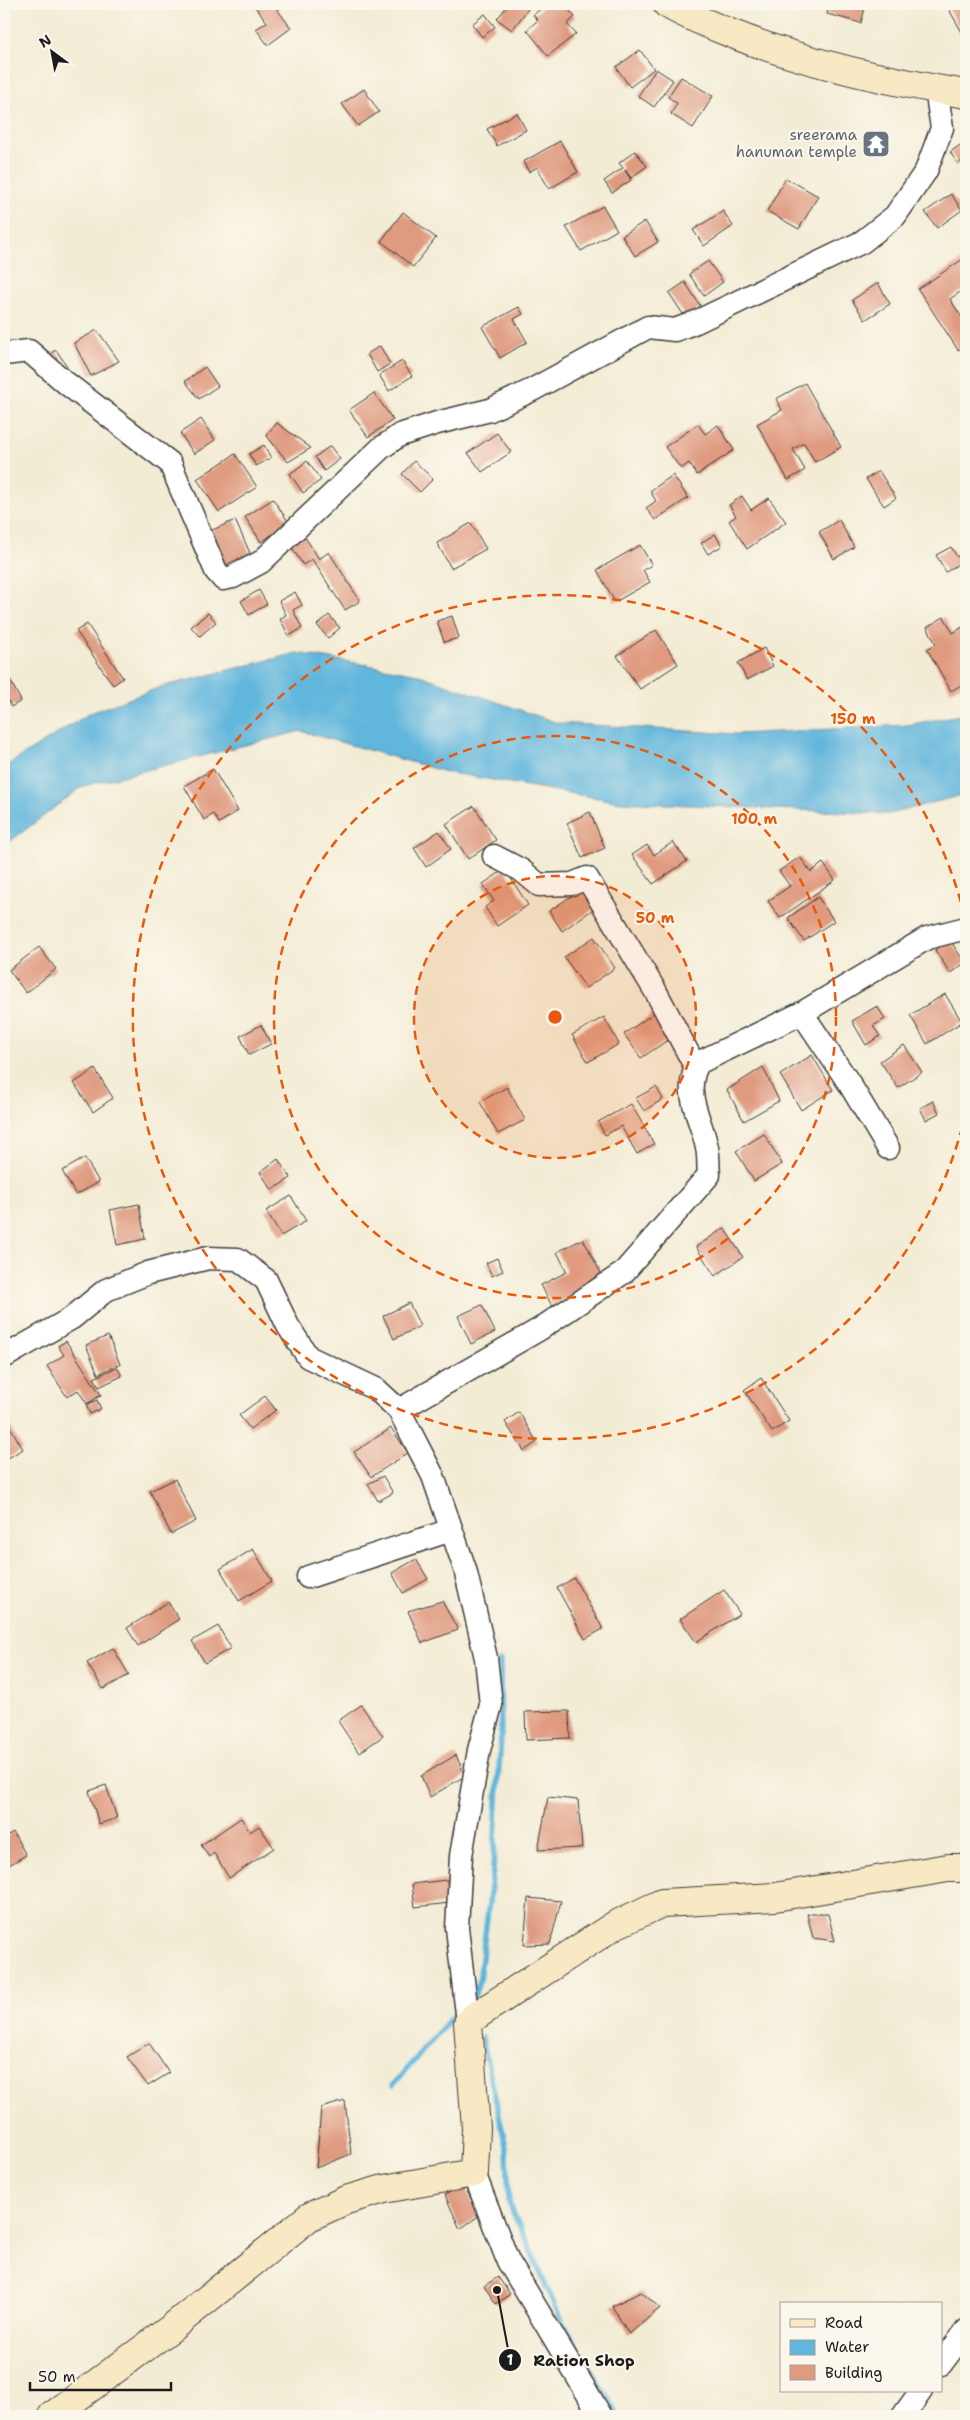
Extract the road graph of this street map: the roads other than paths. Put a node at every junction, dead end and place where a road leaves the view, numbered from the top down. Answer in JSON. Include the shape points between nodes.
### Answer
{"nodes":[{"id":1,"x":667,"y":4,"type":"edge"},
{"id":2,"x":936,"y":89,"type":"junction"},
{"id":3,"x":966,"y":94,"type":"edge"},
{"id":4,"x":4,"y":354,"type":"edge"},
{"id":5,"x":494,"y":856,"type":"dead end"},
{"id":6,"x":966,"y":928,"type":"edge"},
{"id":7,"x":802,"y":1013,"type":"junction"},
{"id":8,"x":696,"y":1068,"type":"junction"},
{"id":9,"x":888,"y":1148,"type":"dead end"},
{"id":10,"x":4,"y":1357,"type":"edge"},
{"id":11,"x":399,"y":1410,"type":"junction"},
{"id":12,"x":451,"y":1530,"type":"junction"},
{"id":13,"x":308,"y":1577,"type":"dead end"},
{"id":14,"x":966,"y":1868,"type":"edge"},
{"id":15,"x":470,"y":2014,"type":"junction"},
{"id":16,"x":474,"y":2173,"type":"junction"},
{"id":17,"x":966,"y":2332,"type":"edge"},
{"id":18,"x":942,"y":2363,"type":"edge"},
{"id":19,"x":920,"y":2392,"type":"edge"},
{"id":20,"x":52,"y":2416,"type":"edge"},
{"id":21,"x":601,"y":2416,"type":"edge"},
{"id":22,"x":903,"y":2416,"type":"edge"}],
"edges":[{"from":1,"to":2,"type":"main road","via":[[778,52]]},
{"from":2,"to":3,"type":"main road"},
{"from":2,"to":4,"type":"street","via":[[942,128],[926,171],[894,216],[862,242],[674,330],[648,327],[490,410],[400,435],[381,448],[261,562],[233,577],[223,579],[216,571],[170,463],[29,352]]},
{"from":5,"to":8,"type":"street","via":[[521,870],[539,885],[572,884],[587,878],[656,992]]},
{"from":6,"to":7,"type":"street","via":[[927,938]]},
{"from":7,"to":8,"type":"street","via":[[698,1064]]},
{"from":7,"to":9,"type":"street"},
{"from":8,"to":11,"type":"street","via":[[691,1076],[692,1103],[707,1148],[709,1176],[687,1202],[623,1273],[540,1329]]},
{"from":10,"to":11,"type":"street","via":[[72,1318],[114,1286],[148,1273],[208,1258],[238,1259],[266,1280],[288,1326],[308,1357],[376,1390]]},
{"from":11,"to":12,"type":"street","via":[[433,1476]]},
{"from":12,"to":13,"type":"street"},
{"from":12,"to":15,"type":"street","via":[[465,1569],[486,1658],[491,1705],[479,1750],[461,1856],[457,1928]]},
{"from":14,"to":15,"type":"main road","via":[[948,1868],[774,1897],[662,1903],[614,1925]]},
{"from":15,"to":16,"type":"main road","via":[[476,2128]]},
{"from":16,"to":20,"type":"main road","via":[[384,2188],[346,2200],[310,2217],[170,2329]]},
{"from":16,"to":21,"type":"street","via":[[508,2261]]},
{"from":17,"to":18,"type":"street"},
{"from":19,"to":22,"type":"street"}]}
